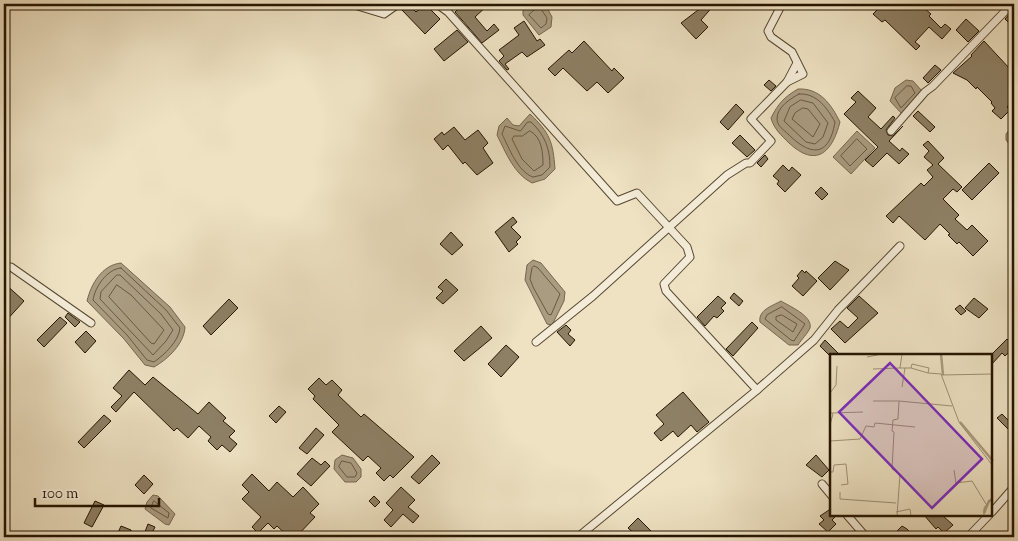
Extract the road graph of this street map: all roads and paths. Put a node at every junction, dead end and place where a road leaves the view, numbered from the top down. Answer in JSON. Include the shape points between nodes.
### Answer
{"nodes":[{"id":1,"x":351,"y":4,"type":"edge"},
{"id":2,"x":398,"y":4,"type":"edge"},
{"id":3,"x":782,"y":4,"type":"edge"},
{"id":4,"x":1012,"y":4,"type":"edge"},
{"id":5,"x":441,"y":5,"type":"edge"},
{"id":6,"x":891,"y":131,"type":"dead end"},
{"id":7,"x":670,"y":229,"type":"junction"},
{"id":8,"x":900,"y":246,"type":"dead end"},
{"id":9,"x":4,"y":268,"type":"edge"},
{"id":10,"x":91,"y":323,"type":"dead end"},
{"id":11,"x":536,"y":342,"type":"dead end"},
{"id":12,"x":757,"y":390,"type":"junction"},
{"id":13,"x":822,"y":484,"type":"dead end"},
{"id":14,"x":1014,"y":487,"type":"edge"},
{"id":15,"x":830,"y":494,"type":"edge"},
{"id":16,"x":993,"y":511,"type":"edge"},
{"id":17,"x":848,"y":516,"type":"edge"},
{"id":18,"x":988,"y":516,"type":"edge"},
{"id":19,"x":578,"y":537,"type":"edge"},
{"id":20,"x":866,"y":537,"type":"edge"},
{"id":21,"x":968,"y":537,"type":"edge"}],
"edges":[{"from":1,"to":2,"type":"street","via":[[384,14]]},
{"from":3,"to":7,"type":"street","via":[[768,31],[771,37],[792,52],[803,74],[787,82],[751,119],[770,141],[750,163],[727,175]]},
{"from":4,"to":6,"type":"street"},
{"from":5,"to":7,"type":"street","via":[[617,202],[637,193]]},
{"from":7,"to":11,"type":"street"},
{"from":7,"to":12,"type":"street","via":[[687,248],[690,257],[664,284],[666,291]]},
{"from":8,"to":12,"type":"street","via":[[850,296],[814,340]]},
{"from":9,"to":10,"type":"street","via":[[11,267]]},
{"from":12,"to":19,"type":"street"},
{"from":13,"to":15,"type":"street"},
{"from":14,"to":16,"type":"street"},
{"from":17,"to":20,"type":"street"},
{"from":18,"to":21,"type":"street"}]}
